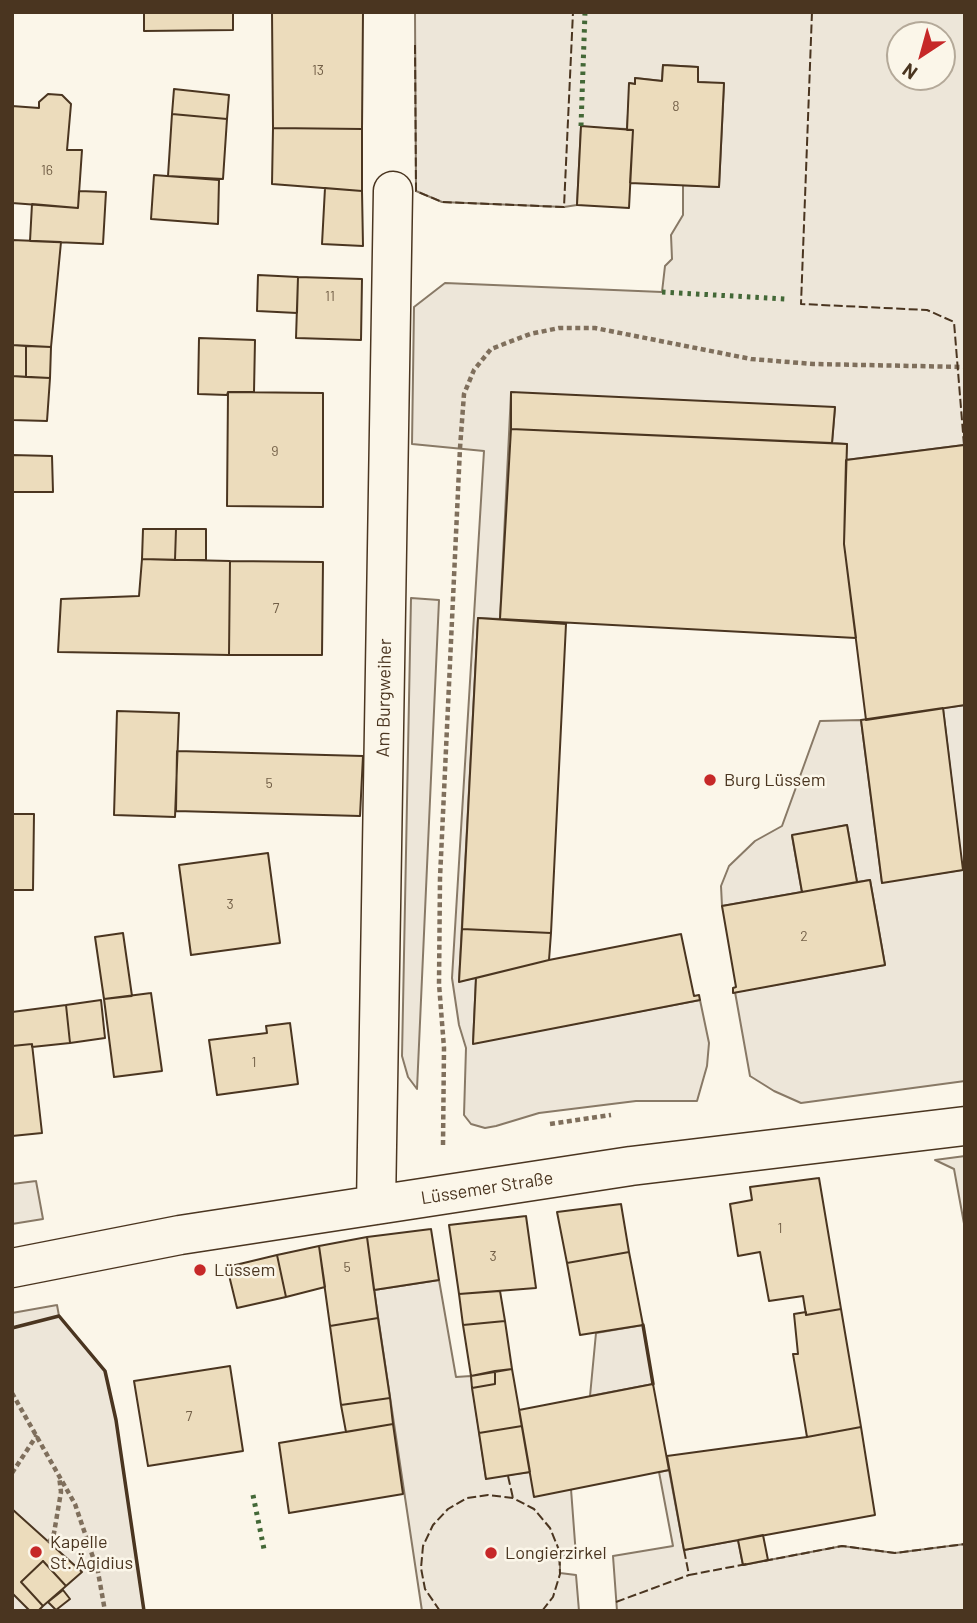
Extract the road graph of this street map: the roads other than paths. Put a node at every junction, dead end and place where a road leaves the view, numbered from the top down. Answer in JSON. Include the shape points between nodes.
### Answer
{"nodes":[{"id":1,"x":393,"y":191,"type":"dead end"},
{"id":2,"x":965,"y":1126,"type":"edge"},
{"id":3,"x":376,"y":1205,"type":"junction"},
{"id":4,"x":12,"y":1268,"type":"edge"}],
"edges":[{"from":1,"to":3,"type":"street","name":"Am Burgweiher"},
{"from":2,"to":3,"type":"street","name":"Lüssemer Straße","via":[[631,1166]]},
{"from":3,"to":4,"type":"street","name":"Lüssemer Straße","via":[[180,1235]]}]}
